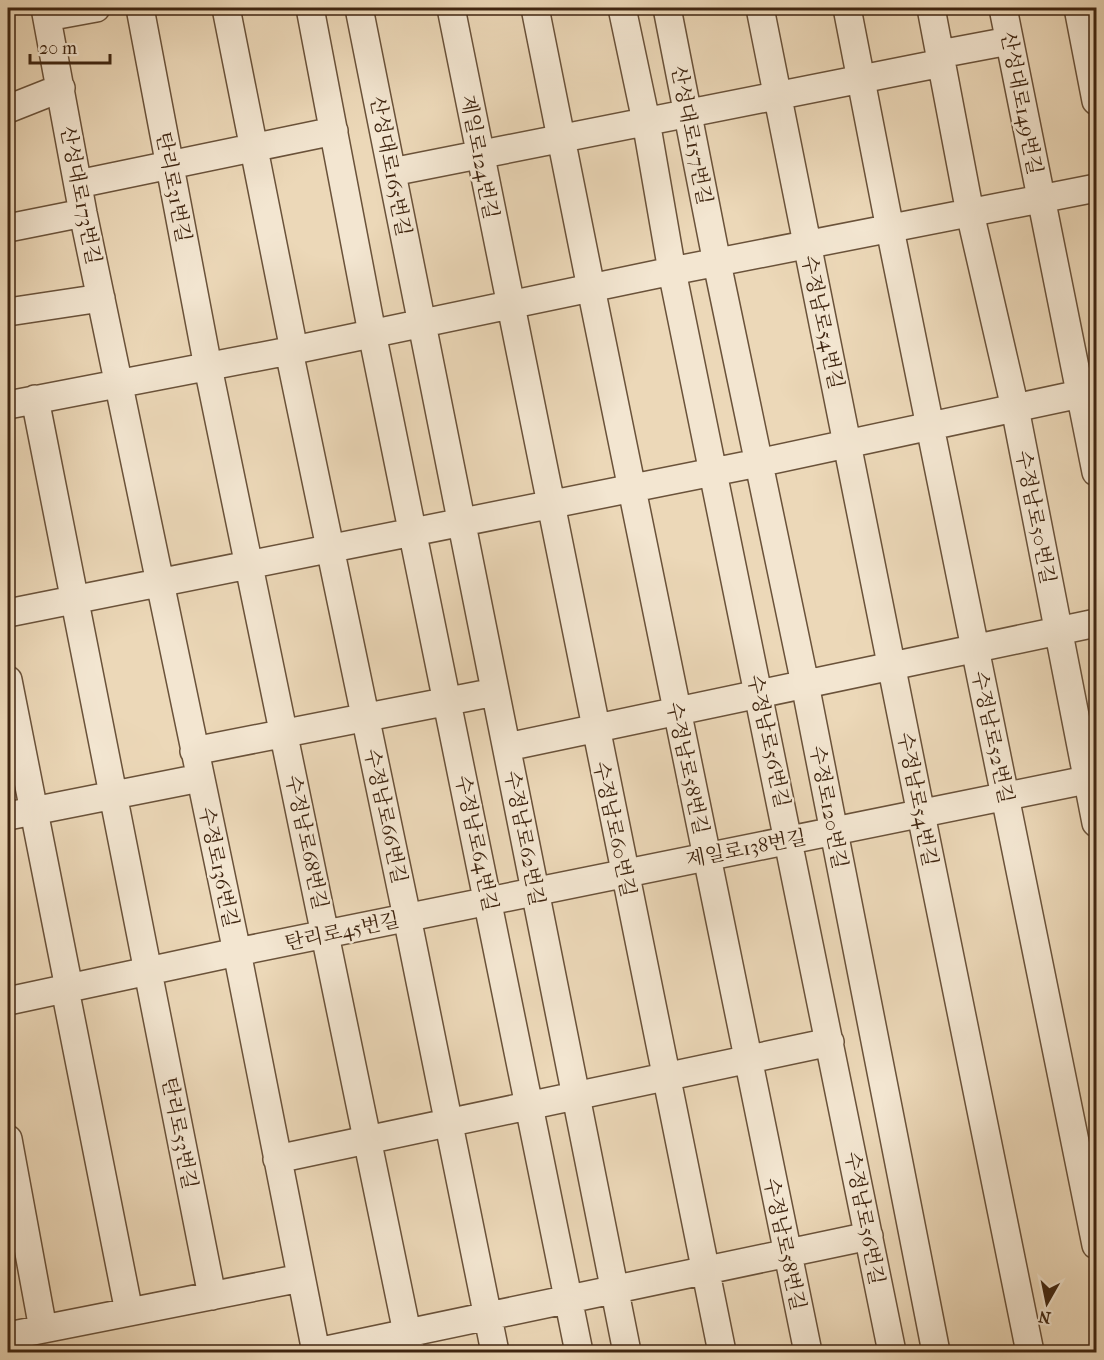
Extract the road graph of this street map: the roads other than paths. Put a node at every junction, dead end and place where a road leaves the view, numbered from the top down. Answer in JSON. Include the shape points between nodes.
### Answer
{"nodes":[{"id":1,"x":96,"y":8,"type":"edge"},
{"id":2,"x":140,"y":8,"type":"edge"},
{"id":3,"x":226,"y":8,"type":"edge"},
{"id":4,"x":310,"y":8,"type":"edge"},
{"id":5,"x":359,"y":8,"type":"edge"},
{"id":6,"x":451,"y":8,"type":"edge"},
{"id":7,"x":535,"y":8,"type":"edge"},
{"id":8,"x":622,"y":8,"type":"edge"},
{"id":9,"x":667,"y":8,"type":"edge"},
{"id":10,"x":760,"y":8,"type":"edge"},
{"id":11,"x":847,"y":8,"type":"edge"},
{"id":12,"x":931,"y":8,"type":"edge"},
{"id":13,"x":1003,"y":8,"type":"edge"},
{"id":14,"x":1078,"y":8,"type":"edge"},
{"id":15,"x":46,"y":12,"type":"edge"},
{"id":16,"x":1009,"y":41,"type":"junction"},
{"id":17,"x":941,"y":59,"type":"junction"},
{"id":18,"x":861,"y":80,"type":"junction"},
{"id":19,"x":61,"y":88,"type":"junction"},
{"id":20,"x":778,"y":96,"type":"junction"},
{"id":21,"x":1096,"y":101,"type":"edge"},
{"id":22,"x":8,"y":109,"type":"edge"},
{"id":23,"x":688,"y":113,"type":"junction"},
{"id":24,"x":646,"y":121,"type":"junction"},
{"id":25,"x":334,"y":132,"type":"junction"},
{"id":26,"x":561,"y":138,"type":"junction"},
{"id":27,"x":254,"y":148,"type":"junction"},
{"id":28,"x":480,"y":154,"type":"junction"},
{"id":29,"x":170,"y":165,"type":"junction"},
{"id":30,"x":392,"y":172,"type":"junction"},
{"id":31,"x":78,"y":184,"type":"junction"},
{"id":32,"x":1096,"y":188,"type":"edge"},
{"id":33,"x":1041,"y":199,"type":"junction"},
{"id":34,"x":83,"y":213,"type":"junction"},
{"id":35,"x":970,"y":213,"type":"junction"},
{"id":36,"x":8,"y":228,"type":"edge"},
{"id":37,"x":890,"y":229,"type":"junction"},
{"id":38,"x":807,"y":245,"type":"junction"},
{"id":39,"x":717,"y":263,"type":"junction"},
{"id":40,"x":672,"y":272,"type":"junction"},
{"id":41,"x":591,"y":288,"type":"junction"},
{"id":42,"x":101,"y":298,"type":"junction"},
{"id":43,"x":509,"y":306,"type":"junction"},
{"id":44,"x":8,"y":312,"type":"edge"},
{"id":45,"x":421,"y":324,"type":"junction"},
{"id":46,"x":372,"y":333,"type":"junction"},
{"id":47,"x":291,"y":351,"type":"junction"},
{"id":48,"x":208,"y":367,"type":"junction"},
{"id":49,"x":120,"y":382,"type":"junction"},
{"id":50,"x":1080,"y":394,"type":"junction"},
{"id":51,"x":34,"y":399,"type":"junction"},
{"id":52,"x":8,"y":405,"type":"edge"},
{"id":53,"x":1015,"y":408,"type":"junction"},
{"id":54,"x":929,"y":426,"type":"junction"},
{"id":55,"x":848,"y":443,"type":"junction"},
{"id":56,"x":758,"y":463,"type":"junction"},
{"id":57,"x":1096,"y":468,"type":"edge"},
{"id":58,"x":713,"y":471,"type":"junction"},
{"id":59,"x":632,"y":488,"type":"junction"},
{"id":60,"x":550,"y":505,"type":"junction"},
{"id":61,"x":461,"y":522,"type":"junction"},
{"id":62,"x":413,"y":532,"type":"junction"},
{"id":63,"x":330,"y":548,"type":"junction"},
{"id":64,"x":249,"y":564,"type":"junction"},
{"id":65,"x":159,"y":583,"type":"junction"},
{"id":66,"x":74,"y":600,"type":"junction"},
{"id":67,"x":8,"y":613,"type":"edge"},
{"id":68,"x":1096,"y":622,"type":"edge"},
{"id":69,"x":1058,"y":631,"type":"junction"},
{"id":70,"x":974,"y":648,"type":"junction"},
{"id":71,"x":891,"y":666,"type":"junction"},
{"id":72,"x":8,"y":680,"type":"edge"},
{"id":73,"x":805,"y":684,"type":"junction"},
{"id":74,"x":495,"y":692,"type":"junction"},
{"id":75,"x":759,"y":694,"type":"junction"},
{"id":76,"x":448,"y":702,"type":"junction"},
{"id":77,"x":676,"y":711,"type":"junction"},
{"id":78,"x":365,"y":718,"type":"junction"},
{"id":79,"x":594,"y":728,"type":"junction"},
{"id":80,"x":284,"y":734,"type":"junction"},
{"id":81,"x":507,"y":747,"type":"junction"},
{"id":82,"x":194,"y":751,"type":"junction"},
{"id":83,"x":200,"y":778,"type":"junction"},
{"id":84,"x":1092,"y":779,"type":"edge"},
{"id":85,"x":113,"y":796,"type":"junction"},
{"id":86,"x":1005,"y":797,"type":"junction"},
{"id":87,"x":20,"y":814,"type":"edge"},
{"id":88,"x":921,"y":814,"type":"junction"},
{"id":89,"x":1096,"y":823,"type":"edge"},
{"id":90,"x":834,"y":831,"type":"junction"},
{"id":91,"x":789,"y":839,"type":"junction"},
{"id":92,"x":706,"y":856,"type":"junction"},
{"id":93,"x":625,"y":873,"type":"junction"},
{"id":94,"x":536,"y":891,"type":"junction"},
{"id":95,"x":489,"y":901,"type":"junction"},
{"id":96,"x":407,"y":917,"type":"junction"},
{"id":97,"x":326,"y":934,"type":"junction"},
{"id":98,"x":237,"y":952,"type":"junction"},
{"id":99,"x":148,"y":971,"type":"junction"},
{"id":100,"x":67,"y":988,"type":"junction"},
{"id":101,"x":8,"y":1001,"type":"edge"},
{"id":102,"x":830,"y":1042,"type":"junction"},
{"id":103,"x":747,"y":1059,"type":"junction"},
{"id":104,"x":666,"y":1076,"type":"junction"},
{"id":105,"x":576,"y":1095,"type":"junction"},
{"id":106,"x":530,"y":1105,"type":"junction"},
{"id":107,"x":448,"y":1122,"type":"junction"},
{"id":108,"x":8,"y":1139,"type":"edge"},
{"id":109,"x":368,"y":1140,"type":"junction"},
{"id":110,"x":277,"y":1159,"type":"junction"},
{"id":111,"x":869,"y":1236,"type":"junction"},
{"id":112,"x":1096,"y":1245,"type":"edge"},
{"id":113,"x":787,"y":1253,"type":"junction"},
{"id":114,"x":705,"y":1270,"type":"junction"},
{"id":115,"x":301,"y":1278,"type":"junction"},
{"id":116,"x":615,"y":1290,"type":"junction"},
{"id":117,"x":212,"y":1296,"type":"junction"},
{"id":118,"x":568,"y":1299,"type":"junction"},
{"id":119,"x":129,"y":1312,"type":"junction"},
{"id":120,"x":488,"y":1316,"type":"junction"},
{"id":121,"x":44,"y":1329,"type":"junction"},
{"id":122,"x":8,"y":1336,"type":"edge"},
{"id":123,"x":409,"y":1343,"type":"edge"},
{"id":124,"x":316,"y":1353,"type":"edge"},
{"id":125,"x":495,"y":1353,"type":"edge"},
{"id":126,"x":579,"y":1353,"type":"edge"},
{"id":127,"x":627,"y":1353,"type":"edge"},
{"id":128,"x":722,"y":1353,"type":"edge"},
{"id":129,"x":808,"y":1353,"type":"edge"},
{"id":130,"x":892,"y":1353,"type":"edge"},
{"id":131,"x":936,"y":1353,"type":"edge"},
{"id":132,"x":1030,"y":1353,"type":"edge"}],
"edges":[{"from":1,"to":15,"type":"street"},
{"from":2,"to":29,"type":"street","name":"탄리로31번길"},
{"from":3,"to":27,"type":"street"},
{"from":4,"to":25,"type":"street"},
{"from":5,"to":30,"type":"street","name":"산성대로165번길"},
{"from":6,"to":28,"type":"street","name":"제일로124번길"},
{"from":7,"to":26,"type":"street"},
{"from":8,"to":24,"type":"street"},
{"from":9,"to":23,"type":"street","name":"산성대로157번길"},
{"from":10,"to":20,"type":"street"},
{"from":11,"to":18,"type":"street"},
{"from":12,"to":17,"type":"street"},
{"from":13,"to":16,"type":"street","name":"산성대로149번길"},
{"from":14,"to":21,"type":"street"},
{"from":15,"to":19,"type":"street","name":"산성대로173번길"},
{"from":16,"to":17,"type":"street"},
{"from":16,"to":33,"type":"street","name":"산성대로149번길"},
{"from":17,"to":18,"type":"street"},
{"from":17,"to":35,"type":"street"},
{"from":18,"to":20,"type":"street"},
{"from":18,"to":37,"type":"street"},
{"from":19,"to":22,"type":"street"},
{"from":19,"to":31,"type":"street","name":"산성대로173번길"},
{"from":20,"to":23,"type":"street"},
{"from":20,"to":38,"type":"street"},
{"from":23,"to":24,"type":"street"},
{"from":23,"to":39,"type":"street","name":"산성대로157번길"},
{"from":24,"to":26,"type":"street"},
{"from":24,"to":40,"type":"street"},
{"from":25,"to":27,"type":"street"},
{"from":25,"to":46,"type":"street"},
{"from":26,"to":28,"type":"street"},
{"from":26,"to":41,"type":"street"},
{"from":27,"to":29,"type":"street"},
{"from":27,"to":47,"type":"street"},
{"from":28,"to":30,"type":"street"},
{"from":28,"to":43,"type":"street","name":"제일로124번길"},
{"from":29,"to":31,"type":"street"},
{"from":29,"to":48,"type":"street","name":"탄리로31번길"},
{"from":30,"to":45,"type":"street","name":"산성대로165번길"},
{"from":31,"to":34,"type":"street","name":"산성대로173번길"},
{"from":32,"to":33,"type":"street"},
{"from":33,"to":35,"type":"street"},
{"from":33,"to":50,"type":"street","name":"산성대로149번길"},
{"from":34,"to":36,"type":"street"},
{"from":34,"to":42,"type":"street","name":"산성대로173번길"},
{"from":35,"to":37,"type":"street"},
{"from":35,"to":53,"type":"street","name":"수정남로50번길"},
{"from":37,"to":38,"type":"street"},
{"from":37,"to":54,"type":"street","name":"수정남로52번길"},
{"from":38,"to":39,"type":"street"},
{"from":38,"to":55,"type":"street","name":"수정남로54번길"},
{"from":39,"to":40,"type":"street"},
{"from":39,"to":56,"type":"street","name":"수정로120번길"},
{"from":40,"to":41,"type":"street"},
{"from":40,"to":58,"type":"street","name":"수정남로56번길"},
{"from":41,"to":43,"type":"street"},
{"from":41,"to":59,"type":"street","name":"수정남로58번길"},
{"from":42,"to":44,"type":"street"},
{"from":42,"to":49,"type":"street","name":"산성대로173번길"},
{"from":43,"to":45,"type":"street"},
{"from":43,"to":60,"type":"street","name":"수정남로60번길"},
{"from":45,"to":46,"type":"street"},
{"from":45,"to":61,"type":"street","name":"수정남로62번길"},
{"from":46,"to":47,"type":"street"},
{"from":46,"to":62,"type":"street","name":"수정남로64번길"},
{"from":47,"to":48,"type":"street"},
{"from":47,"to":63,"type":"street","name":"수정남로66번길"},
{"from":48,"to":49,"type":"street"},
{"from":48,"to":64,"type":"street","name":"수정남로68번길"},
{"from":49,"to":51,"type":"street"},
{"from":49,"to":65,"type":"street","name":"수정로136번길"},
{"from":50,"to":53,"type":"street"},
{"from":50,"to":57,"type":"street","name":"산성대로149번길"},
{"from":51,"to":52,"type":"street"},
{"from":51,"to":66,"type":"street"},
{"from":53,"to":54,"type":"street"},
{"from":53,"to":69,"type":"street","name":"수정남로50번길"},
{"from":54,"to":55,"type":"street"},
{"from":54,"to":70,"type":"street","name":"수정남로52번길"},
{"from":55,"to":56,"type":"street"},
{"from":55,"to":71,"type":"street","name":"수정남로54번길"},
{"from":56,"to":58,"type":"street"},
{"from":56,"to":73,"type":"street","name":"수정로120번길"},
{"from":58,"to":59,"type":"street"},
{"from":58,"to":75,"type":"street","name":"수정남로56번길"},
{"from":59,"to":60,"type":"street"},
{"from":59,"to":77,"type":"street","name":"수정남로58번길"},
{"from":60,"to":61,"type":"street"},
{"from":60,"to":79,"type":"street","name":"수정남로60번길"},
{"from":61,"to":62,"type":"street"},
{"from":61,"to":74,"type":"street","name":"수정남로62번길"},
{"from":62,"to":63,"type":"street"},
{"from":62,"to":76,"type":"street","name":"수정남로64번길"},
{"from":63,"to":64,"type":"street"},
{"from":63,"to":78,"type":"street","name":"수정남로66번길"},
{"from":64,"to":65,"type":"street"},
{"from":64,"to":80,"type":"street","name":"수정남로68번길"},
{"from":65,"to":66,"type":"street"},
{"from":65,"to":82,"type":"street","name":"수정로136번길"},
{"from":66,"to":67,"type":"street"},
{"from":66,"to":85,"type":"street"},
{"from":68,"to":69,"type":"street"},
{"from":69,"to":70,"type":"street"},
{"from":69,"to":84,"type":"street","name":"수정남로50번길"},
{"from":70,"to":71,"type":"street"},
{"from":70,"to":86,"type":"street","name":"수정남로52번길"},
{"from":71,"to":73,"type":"street"},
{"from":71,"to":88,"type":"street","name":"수정남로54번길"},
{"from":72,"to":87,"type":"street"},
{"from":73,"to":75,"type":"street"},
{"from":73,"to":90,"type":"street","name":"수정로120번길"},
{"from":74,"to":76,"type":"street"},
{"from":74,"to":81,"type":"street","name":"수정남로62번길"},
{"from":75,"to":77,"type":"street"},
{"from":75,"to":91,"type":"street","name":"수정남로56번길"},
{"from":76,"to":78,"type":"street"},
{"from":76,"to":95,"type":"street","name":"수정남로64번길"},
{"from":77,"to":79,"type":"street"},
{"from":77,"to":92,"type":"street","name":"수정남로58번길"},
{"from":78,"to":80,"type":"street"},
{"from":78,"to":96,"type":"street","name":"수정남로66번길"},
{"from":79,"to":81,"type":"street"},
{"from":79,"to":93,"type":"street","name":"수정남로60번길"},
{"from":80,"to":82,"type":"street"},
{"from":80,"to":97,"type":"street","name":"수정남로68번길"},
{"from":81,"to":94,"type":"street","name":"수정남로62번길"},
{"from":82,"to":83,"type":"street","name":"수정로136번길"},
{"from":83,"to":85,"type":"street"},
{"from":83,"to":98,"type":"street","name":"수정로136번길"},
{"from":84,"to":86,"type":"street","name":"제일로138번길"},
{"from":84,"to":89,"type":"street","name":"수정남로50번길"},
{"from":85,"to":87,"type":"street"},
{"from":85,"to":99,"type":"street"},
{"from":86,"to":88,"type":"street","name":"제일로138번길"},
{"from":86,"to":112,"type":"street","name":"수정남로52번길"},
{"from":87,"to":100,"type":"street"},
{"from":88,"to":90,"type":"street","name":"제일로138번길"},
{"from":88,"to":132,"type":"street","name":"수정남로54번길"},
{"from":90,"to":91,"type":"street","name":"제일로138번길"},
{"from":90,"to":131,"type":"street","name":"수정로120번길"},
{"from":91,"to":92,"type":"street","name":"제일로138번길"},
{"from":91,"to":102,"type":"street","name":"수정남로56번길"},
{"from":92,"to":93,"type":"street","name":"제일로138번길"},
{"from":92,"to":103,"type":"street","name":"수정남로58번길"},
{"from":93,"to":94,"type":"street","name":"제일로138번길"},
{"from":93,"to":104,"type":"street","name":"수정남로60번길"},
{"from":94,"to":95,"type":"street","name":"탄리로45번길"},
{"from":94,"to":105,"type":"street","name":"수정남로62번길"},
{"from":95,"to":96,"type":"street","name":"탄리로45번길"},
{"from":95,"to":106,"type":"street","name":"수정남로64번길"},
{"from":96,"to":97,"type":"street","name":"탄리로45번길"},
{"from":96,"to":107,"type":"street","name":"수정남로66번길"},
{"from":97,"to":98,"type":"street","name":"탄리로45번길"},
{"from":97,"to":109,"type":"street","name":"수정남로68번길"},
{"from":98,"to":99,"type":"street","name":"탄리로45번길"},
{"from":98,"to":110,"type":"street","name":"수정로136번길"},
{"from":99,"to":100,"type":"street","name":"탄리로45번길"},
{"from":99,"to":117,"type":"street","name":"탄리로53번길"},
{"from":100,"to":101,"type":"street","name":"탄리로45번길"},
{"from":100,"to":119,"type":"street"},
{"from":102,"to":103,"type":"street"},
{"from":102,"to":111,"type":"street","name":"수정남로56번길"},
{"from":103,"to":104,"type":"street"},
{"from":103,"to":113,"type":"street","name":"수정남로58번길"},
{"from":104,"to":105,"type":"street"},
{"from":104,"to":114,"type":"street","name":"수정남로60번길"},
{"from":105,"to":106,"type":"street"},
{"from":105,"to":116,"type":"street","name":"수정남로62번길"},
{"from":106,"to":107,"type":"street"},
{"from":106,"to":118,"type":"street","name":"수정남로64번길"},
{"from":107,"to":109,"type":"street"},
{"from":107,"to":120,"type":"street","name":"수정남로66번길"},
{"from":108,"to":121,"type":"street"},
{"from":109,"to":110,"type":"street"},
{"from":109,"to":123,"type":"street","name":"수정남로68번길"},
{"from":110,"to":115,"type":"street","name":"수정로136번길"},
{"from":111,"to":113,"type":"street"},
{"from":111,"to":130,"type":"street","name":"수정남로56번길"},
{"from":113,"to":114,"type":"street"},
{"from":113,"to":129,"type":"street","name":"수정남로58번길"},
{"from":114,"to":116,"type":"street"},
{"from":114,"to":128,"type":"street","name":"수정남로60번길"},
{"from":115,"to":117,"type":"street"},
{"from":115,"to":124,"type":"street","name":"수정로136번길"},
{"from":116,"to":118,"type":"street"},
{"from":116,"to":127,"type":"street","name":"수정남로62번길"},
{"from":117,"to":119,"type":"street"},
{"from":118,"to":120,"type":"street"},
{"from":118,"to":126,"type":"street","name":"수정남로64번길"},
{"from":119,"to":121,"type":"street"},
{"from":120,"to":123,"type":"street"},
{"from":120,"to":125,"type":"street","name":"수정남로66번길"},
{"from":121,"to":122,"type":"street"},
{"from":123,"to":124,"type":"street"}]}
